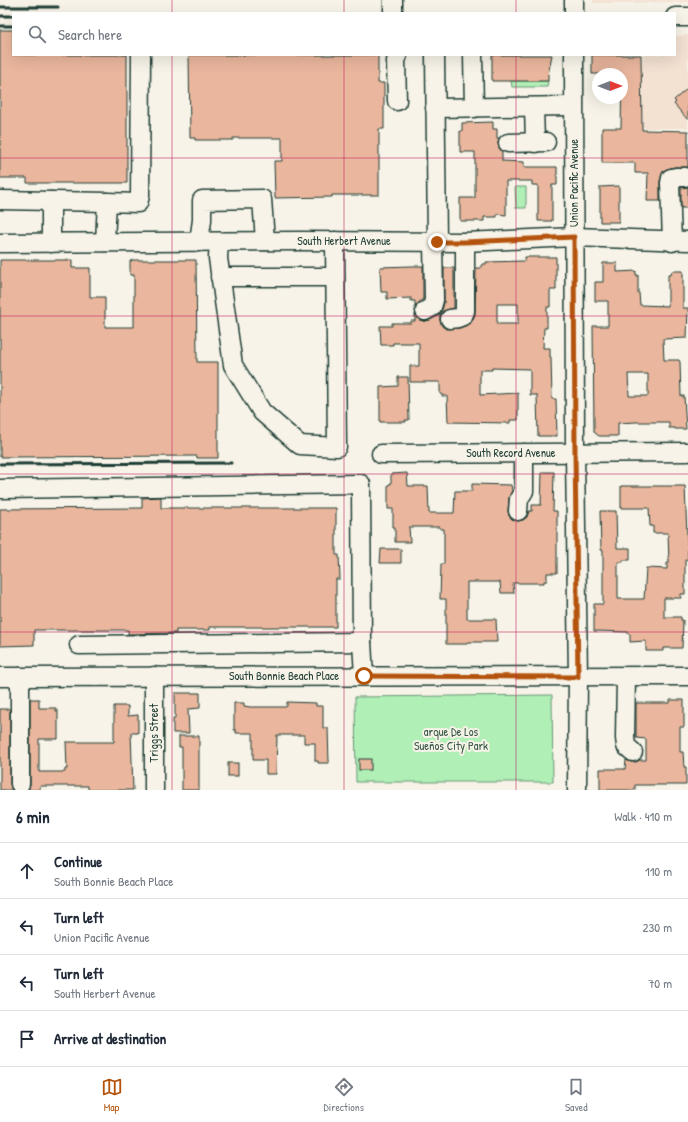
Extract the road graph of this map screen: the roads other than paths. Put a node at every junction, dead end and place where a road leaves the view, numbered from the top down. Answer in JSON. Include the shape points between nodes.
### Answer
{"nodes":[{"id":1,"x":393,"y":0,"type":"edge"},
{"id":2,"x":574,"y":0,"type":"edge"},
{"id":3,"x":393,"y":12,"type":"edge"},
{"id":4,"x":574,"y":12,"type":"edge"},
{"id":5,"x":676,"y":17,"type":"edge"},
{"id":6,"x":688,"y":17,"type":"edge"},
{"id":7,"x":141,"y":56,"type":"edge"},
{"id":8,"x":398,"y":56,"type":"edge"},
{"id":9,"x":434,"y":56,"type":"edge"},
{"id":10,"x":473,"y":56,"type":"edge"},
{"id":11,"x":574,"y":56,"type":"edge"},
{"id":12,"x":397,"y":101,"type":"dead end"},
{"id":13,"x":573,"y":106,"type":"junction"},
{"id":14,"x":534,"y":107,"type":"junction"},
{"id":15,"x":435,"y":108,"type":"junction"},
{"id":16,"x":474,"y":108,"type":"junction"},
{"id":17,"x":508,"y":143,"type":"dead end"},
{"id":18,"x":685,"y":176,"type":"dead end"},
{"id":19,"x":0,"y":200,"type":"edge"},
{"id":20,"x":51,"y":201,"type":"junction"},
{"id":21,"x":107,"y":202,"type":"junction"},
{"id":22,"x":574,"y":237,"type":"junction"},
{"id":23,"x":265,"y":241,"type":"junction"},
{"id":24,"x":335,"y":241,"type":"junction"},
{"id":25,"x":680,"y":241,"type":"edge"},
{"id":26,"x":105,"y":242,"type":"junction"},
{"id":27,"x":199,"y":242,"type":"junction"},
{"id":28,"x":218,"y":242,"type":"junction"},
{"id":29,"x":435,"y":242,"type":"junction"},
{"id":30,"x":465,"y":242,"type":"junction"},
{"id":31,"x":0,"y":243,"type":"edge"},
{"id":32,"x":51,"y":243,"type":"junction"},
{"id":33,"x":220,"y":277,"type":"junction"},
{"id":34,"x":335,"y":277,"type":"junction"},
{"id":35,"x":425,"y":311,"type":"dead end"},
{"id":36,"x":450,"y":318,"type":"dead end"},
{"id":37,"x":575,"y":452,"type":"junction"},
{"id":38,"x":688,"y":452,"type":"edge"},
{"id":39,"x":524,"y":453,"type":"junction"},
{"id":40,"x":382,"y":454,"type":"dead end"},
{"id":41,"x":0,"y":489,"type":"edge"},
{"id":42,"x":518,"y":511,"type":"dead end"},
{"id":43,"x":362,"y":642,"type":"junction"},
{"id":44,"x":79,"y":645,"type":"dead end"},
{"id":45,"x":154,"y":676,"type":"junction"},
{"id":46,"x":364,"y":676,"type":"junction"},
{"id":47,"x":626,"y":676,"type":"junction"},
{"id":48,"x":688,"y":676,"type":"edge"},
{"id":49,"x":0,"y":677,"type":"edge"},
{"id":50,"x":20,"y":677,"type":"junction"},
{"id":51,"x":578,"y":677,"type":"junction"},
{"id":52,"x":633,"y":752,"type":"dead end"},
{"id":53,"x":20,"y":784,"type":"dead end"},
{"id":54,"x":154,"y":790,"type":"edge"},
{"id":55,"x":577,"y":790,"type":"edge"}],
"edges":[{"from":1,"to":3,"type":"street"},
{"from":2,"to":4,"type":"street"},
{"from":5,"to":6,"type":"street"},
{"from":7,"to":21,"type":"street","via":[[140,196],[138,203]]},
{"from":8,"to":12,"type":"street"},
{"from":9,"to":15,"type":"street"},
{"from":10,"to":16,"type":"street"},
{"from":11,"to":13,"type":"street","name":"Union Pacific Avenue"},
{"from":13,"to":14,"type":"street"},
{"from":13,"to":22,"type":"street","name":"Union Pacific Avenue"},
{"from":14,"to":16,"type":"street"},
{"from":14,"to":17,"type":"street","via":[[540,143]]},
{"from":15,"to":16,"type":"street"},
{"from":15,"to":29,"type":"street"},
{"from":18,"to":25,"type":"street","via":[[676,176],[670,183]]},
{"from":19,"to":20,"type":"street"},
{"from":20,"to":21,"type":"street"},
{"from":20,"to":32,"type":"street"},
{"from":21,"to":26,"type":"street"},
{"from":22,"to":25,"type":"street","name":"South Herbert Avenue"},
{"from":22,"to":30,"type":"street","name":"South Herbert Avenue"},
{"from":22,"to":37,"type":"street","name":"Union Pacific Avenue"},
{"from":23,"to":24,"type":"street","name":"South Herbert Avenue"},
{"from":23,"to":27,"type":"street","via":[[262,199],[202,200]]},
{"from":23,"to":28,"type":"street","name":"South Herbert Avenue"},
{"from":24,"to":29,"type":"street","name":"South Herbert Avenue"},
{"from":24,"to":34,"type":"street"},
{"from":26,"to":27,"type":"street","name":"South Herbert Avenue"},
{"from":26,"to":32,"type":"street","name":"South Herbert Avenue"},
{"from":27,"to":28,"type":"street","name":"South Herbert Avenue"},
{"from":28,"to":33,"type":"street"},
{"from":29,"to":30,"type":"street","name":"South Herbert Avenue"},
{"from":29,"to":35,"type":"street","via":[[434,300],[432,307]]},
{"from":30,"to":36,"type":"street","via":[[465,311],[463,316]]},
{"from":31,"to":32,"type":"street","name":"South Herbert Avenue"},
{"from":33,"to":34,"type":"street"},
{"from":33,"to":34,"type":"street","via":[[233,365],[262,412],[300,445],[337,446]]},
{"from":37,"to":38,"type":"street","name":"South Record Avenue"},
{"from":37,"to":39,"type":"street","name":"South Record Avenue"},
{"from":37,"to":51,"type":"street","name":"Union Pacific Avenue"},
{"from":39,"to":40,"type":"street","name":"South Record Avenue"},
{"from":39,"to":42,"type":"street","via":[[524,491],[519,499]]},
{"from":41,"to":43,"type":"street","via":[[361,484]]},
{"from":43,"to":44,"type":"street"},
{"from":43,"to":46,"type":"street"},
{"from":45,"to":46,"type":"street","name":"South Bonnie Beach Place"},
{"from":45,"to":50,"type":"street","name":"South Bonnie Beach Place"},
{"from":45,"to":54,"type":"street","name":"Triggs Street"},
{"from":46,"to":51,"type":"street","name":"South Bonnie Beach Place"},
{"from":47,"to":48,"type":"street","name":"South Bonnie Beach Place"},
{"from":47,"to":51,"type":"street","name":"South Bonnie Beach Place"},
{"from":47,"to":52,"type":"street","via":[[625,738],[626,746]]},
{"from":49,"to":50,"type":"street","name":"South Bonnie Beach Place"},
{"from":50,"to":53,"type":"street"},
{"from":51,"to":55,"type":"street","name":"Union Pacific Avenue"}]}
